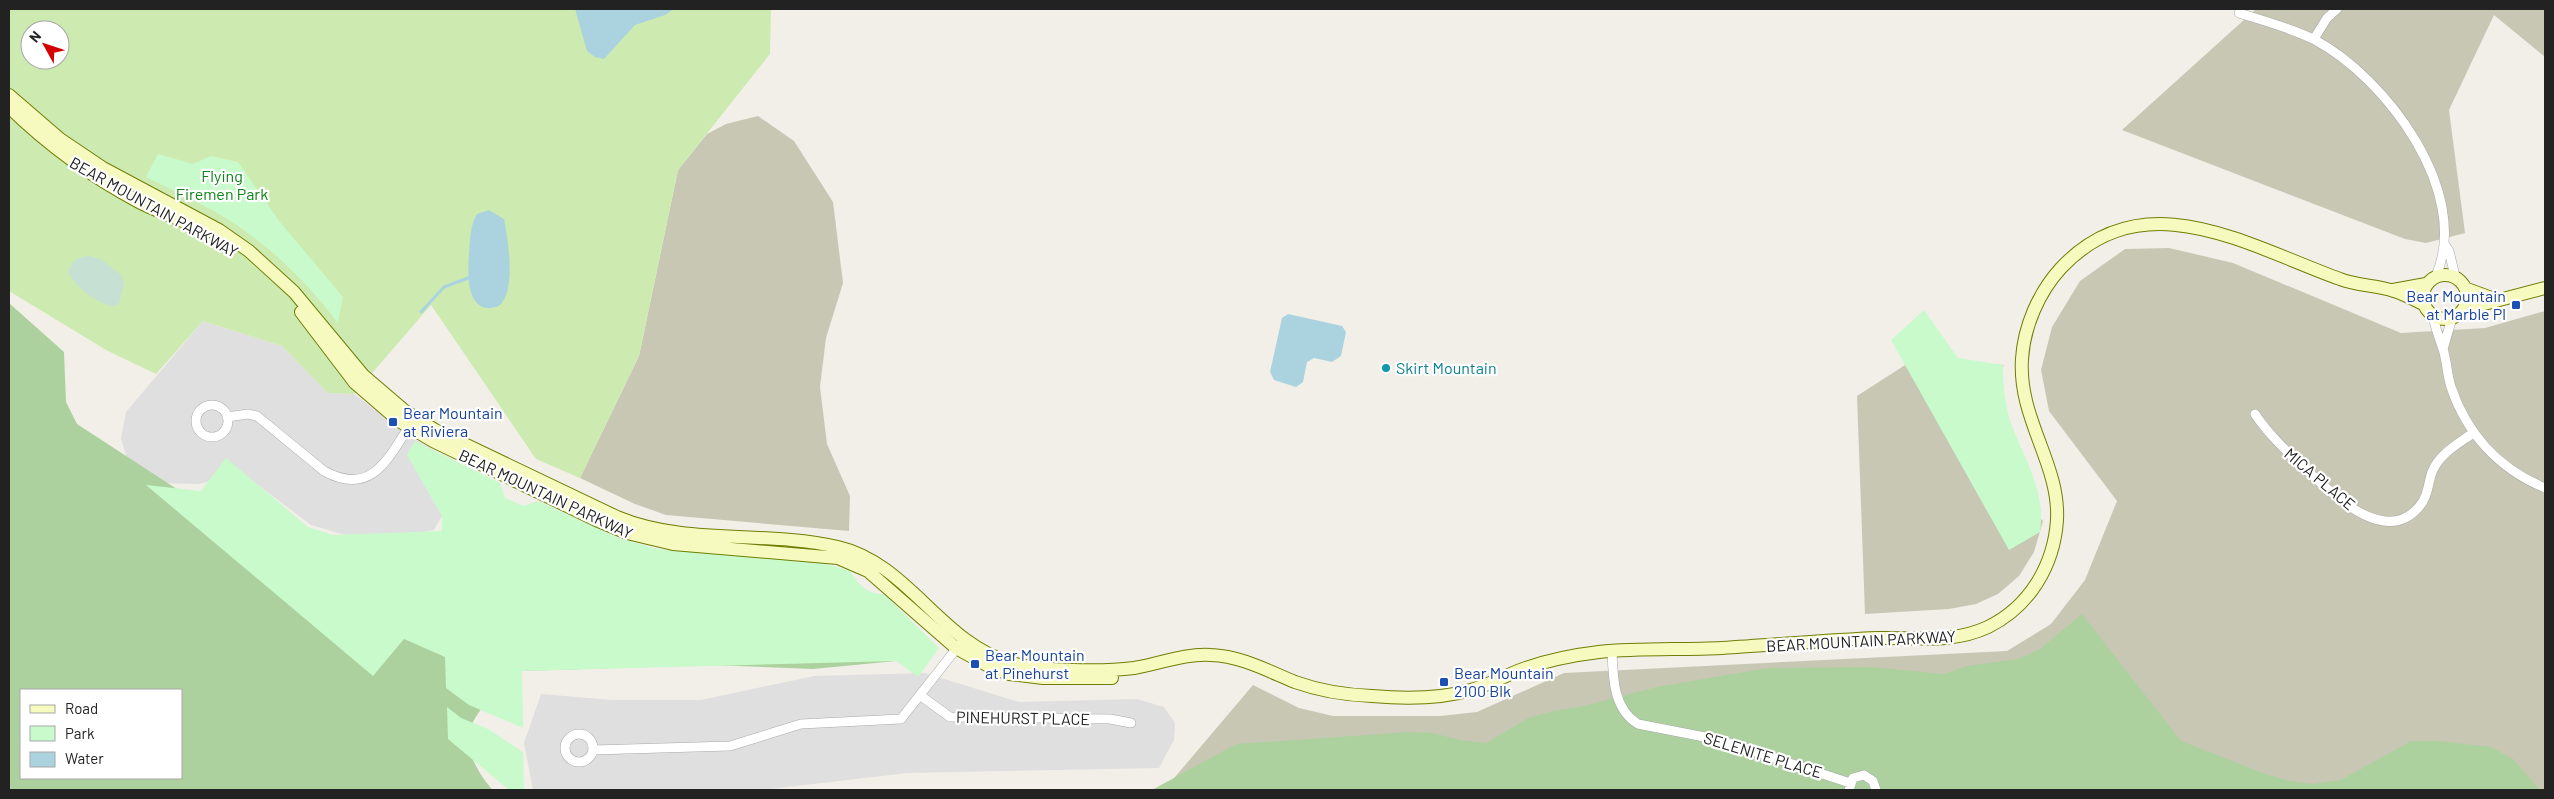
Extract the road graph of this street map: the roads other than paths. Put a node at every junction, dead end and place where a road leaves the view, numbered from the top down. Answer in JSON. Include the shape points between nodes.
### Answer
{"nodes":[{"id":1,"x":2337,"y":9,"type":"edge"},
{"id":2,"x":2239,"y":13,"type":"dead end"},
{"id":3,"x":2314,"y":40,"type":"junction"},
{"id":4,"x":9,"y":95,"type":"edge"},
{"id":5,"x":9,"y":107,"type":"edge"},
{"id":6,"x":2445,"y":245,"type":"junction"},
{"id":7,"x":2456,"y":276,"type":"junction"},
{"id":8,"x":2431,"y":280,"type":"junction"},
{"id":9,"x":2545,"y":288,"type":"edge"},
{"id":10,"x":2467,"y":289,"type":"junction"},
{"id":11,"x":2393,"y":290,"type":"junction"},
{"id":12,"x":2497,"y":300,"type":"junction"},
{"id":13,"x":2425,"y":305,"type":"junction"},
{"id":14,"x":2465,"y":309,"type":"junction"},
{"id":15,"x":2433,"y":316,"type":"junction"},
{"id":16,"x":2452,"y":318,"type":"junction"},
{"id":17,"x":2443,"y":349,"type":"junction"},
{"id":18,"x":2254,"y":414,"type":"dead end"},
{"id":19,"x":227,"y":417,"type":"dead end"},
{"id":20,"x":412,"y":422,"type":"junction"},
{"id":21,"x":2473,"y":433,"type":"junction"},
{"id":22,"x":2545,"y":488,"type":"edge"},
{"id":23,"x":960,"y":644,"type":"junction"},
{"id":24,"x":1612,"y":651,"type":"junction"},
{"id":25,"x":921,"y":696,"type":"junction"},
{"id":26,"x":1131,"y":723,"type":"dead end"},
{"id":27,"x":593,"y":750,"type":"dead end"},
{"id":28,"x":1849,"y":787,"type":"edge"},
{"id":29,"x":1876,"y":790,"type":"edge"}],
"edges":[{"from":1,"to":3,"type":"street","via":[[2327,18]]},
{"from":2,"to":3,"type":"street"},
{"from":3,"to":6,"type":"street","via":[[2370,80],[2405,123],[2422,153],[2440,202]]},
{"from":4,"to":20,"type":"street","name":"BEAR MOUNTAIN PARKWAY","via":[[60,139],[103,168],[219,230],[249,251],[298,296],[363,375]]},
{"from":5,"to":20,"type":"street","name":"BEAR MOUNTAIN PARKWAY","via":[[74,163],[140,202],[214,236],[258,268],[296,306],[355,383],[384,409]]},
{"from":6,"to":7,"type":"street"},
{"from":6,"to":8,"type":"street"},
{"from":7,"to":8,"type":"street"},
{"from":7,"to":10,"type":"street"},
{"from":8,"to":11,"type":"street","name":"BEAR MOUNTAIN PARKWAY"},
{"from":8,"to":13,"type":"street","via":[[2423,298]]},
{"from":9,"to":12,"type":"street"},
{"from":10,"to":12,"type":"street"},
{"from":10,"to":14,"type":"street"},
{"from":11,"to":13,"type":"street","name":"BEAR MOUNTAIN PARKWAY"},
{"from":11,"to":24,"type":"street","name":"BEAR MOUNTAIN PARKWAY","via":[[2352,283],[2195,226],[2154,223],[2114,231],[2080,251],[2054,277],[2039,300],[2026,330],[2021,366],[2024,399],[2054,484],[2057,522],[2054,544],[2040,579],[2011,613],[1978,631],[1948,639],[1883,638]]},
{"from":12,"to":14,"type":"street"},
{"from":13,"to":15,"type":"street"},
{"from":14,"to":16,"type":"street"},
{"from":15,"to":16,"type":"street"},
{"from":15,"to":17,"type":"street"},
{"from":16,"to":17,"type":"street"},
{"from":17,"to":21,"type":"street","via":[[2451,386]]},
{"from":18,"to":21,"type":"street","name":"MICA PLACE","via":[[2274,440],[2343,503],[2364,514],[2386,520],[2399,520],[2420,506],[2427,495],[2436,464]]},
{"from":19,"to":20,"type":"street","via":[[257,416],[324,471],[347,480],[359,480],[378,471]]},
{"from":20,"to":23,"type":"street","name":"BEAR MOUNTAIN PARKWAY","via":[[588,516],[640,537],[673,544],[820,555],[852,563],[878,579]]},
{"from":21,"to":22,"type":"street","via":[[2501,463]]},
{"from":23,"to":24,"type":"street","name":"BEAR MOUNTAIN PARKWAY","via":[[982,663],[1009,674],[1061,679],[1135,676],[1228,658],[1325,690],[1374,697],[1424,697],[1464,692],[1551,660]]},
{"from":23,"to":25,"type":"street"},
{"from":24,"to":28,"type":"street","name":"SELENITE PLACE","via":[[1614,682],[1620,705],[1630,720],[1720,740]]},
{"from":25,"to":26,"type":"street","name":"PINEHURST PLACE","via":[[950,717],[1110,719]]},
{"from":25,"to":27,"type":"street","via":[[906,714],[894,721],[801,724],[730,746]]},
{"from":28,"to":29,"type":"street","name":"SELENITE PLACE","via":[[1858,775],[1864,775],[1873,780]]}]}
